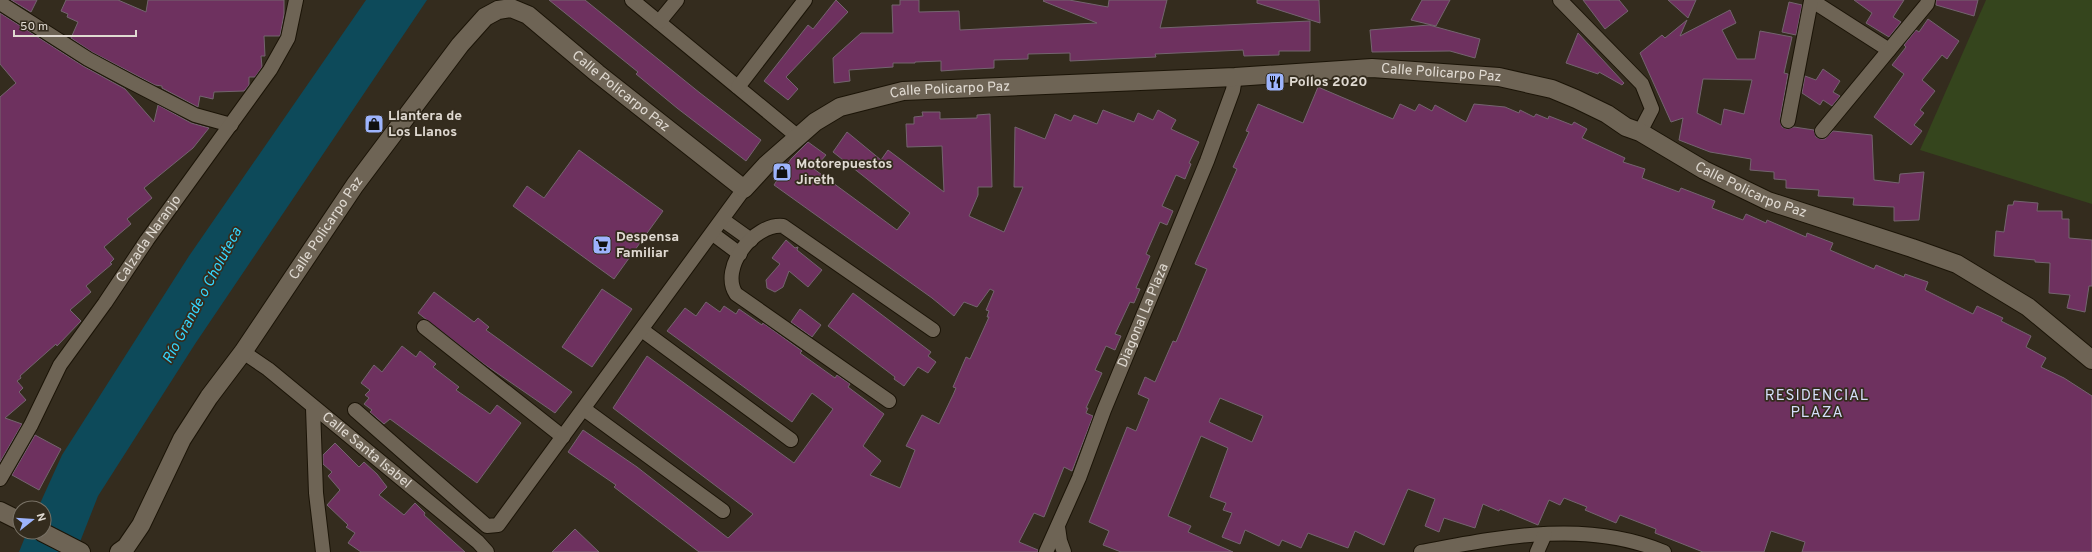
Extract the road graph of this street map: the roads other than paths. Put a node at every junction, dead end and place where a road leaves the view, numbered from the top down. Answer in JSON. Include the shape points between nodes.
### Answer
{"nodes":[{"id":1,"x":296,"y":0,"type":"edge"},
{"id":2,"x":632,"y":0,"type":"edge"},
{"id":3,"x":677,"y":0,"type":"edge"},
{"id":4,"x":805,"y":0,"type":"edge"},
{"id":5,"x":1560,"y":0,"type":"edge"},
{"id":6,"x":1811,"y":0,"type":"edge"},
{"id":7,"x":1928,"y":0,"type":"edge"},
{"id":8,"x":0,"y":2,"type":"edge"},
{"id":9,"x":659,"y":22,"type":"junction"},
{"id":10,"x":1889,"y":50,"type":"junction"},
{"id":11,"x":1235,"y":77,"type":"junction"},
{"id":12,"x":738,"y":87,"type":"junction"},
{"id":13,"x":1788,"y":121,"type":"dead end"},
{"id":14,"x":231,"y":125,"type":"junction"},
{"id":15,"x":1822,"y":131,"type":"dead end"},
{"id":16,"x":1640,"y":132,"type":"junction"},
{"id":17,"x":797,"y":136,"type":"junction"},
{"id":18,"x":744,"y":189,"type":"junction"},
{"id":19,"x":724,"y":220,"type":"junction"},
{"id":20,"x":713,"y":234,"type":"junction"},
{"id":21,"x":751,"y":240,"type":"junction"},
{"id":22,"x":740,"y":254,"type":"junction"},
{"id":23,"x":424,"y":327,"type":"dead end"},
{"id":24,"x":642,"y":330,"type":"junction"},
{"id":25,"x":933,"y":330,"type":"dead end"},
{"id":26,"x":243,"y":352,"type":"junction"},
{"id":27,"x":2092,"y":360,"type":"edge"},
{"id":28,"x":889,"y":401,"type":"dead end"},
{"id":29,"x":313,"y":408,"type":"junction"},
{"id":30,"x":584,"y":409,"type":"junction"},
{"id":31,"x":355,"y":410,"type":"dead end"},
{"id":32,"x":563,"y":437,"type":"junction"},
{"id":33,"x":792,"y":440,"type":"dead end"},
{"id":34,"x":0,"y":479,"type":"edge"},
{"id":35,"x":0,"y":511,"type":"edge"},
{"id":36,"x":723,"y":511,"type":"dead end"},
{"id":37,"x":12,"y":517,"type":"edge"},
{"id":38,"x":1058,"y":526,"type":"junction"},
{"id":39,"x":1545,"y":534,"type":"junction"},
{"id":40,"x":52,"y":537,"type":"edge"},
{"id":41,"x":81,"y":552,"type":"edge"},
{"id":42,"x":119,"y":552,"type":"edge"},
{"id":43,"x":323,"y":552,"type":"edge"},
{"id":44,"x":487,"y":552,"type":"edge"},
{"id":45,"x":1046,"y":552,"type":"edge"},
{"id":46,"x":1064,"y":552,"type":"edge"},
{"id":47,"x":1421,"y":552,"type":"edge"},
{"id":48,"x":1537,"y":552,"type":"edge"},
{"id":49,"x":1664,"y":552,"type":"edge"}],
"edges":[{"from":1,"to":14,"type":"street","name":"Calzada Naranjo","via":[[288,38],[270,70]]},
{"from":2,"to":9,"type":"street"},
{"from":3,"to":9,"type":"street"},
{"from":4,"to":12,"type":"street"},
{"from":5,"to":16,"type":"street","via":[[1642,84],[1652,109]]},
{"from":6,"to":10,"type":"street"},
{"from":6,"to":13,"type":"street"},
{"from":7,"to":10,"type":"street"},
{"from":8,"to":14,"type":"street","via":[[88,59],[143,89],[196,115]]},
{"from":9,"to":12,"type":"street"},
{"from":10,"to":15,"type":"street"},
{"from":11,"to":16,"type":"street","name":"Calle Policarpo Paz","via":[[1372,68],[1499,77],[1552,89]]},
{"from":11,"to":17,"type":"street","name":"Calle Policarpo Paz","via":[[903,91],[840,107],[814,122]]},
{"from":11,"to":38,"type":"street","name":"Diagonal La Plaza","via":[[1233,90],[1207,161]]},
{"from":12,"to":17,"type":"street"},
{"from":14,"to":34,"type":"street","name":"Calzada Naranjo","via":[[60,365],[31,425]]},
{"from":16,"to":27,"type":"street","name":"Calle Policarpo Paz","via":[[1704,170],[1768,201],[1957,264],[2028,307]]},
{"from":17,"to":18,"type":"street","name":"Calle Policarpo Paz"},
{"from":18,"to":19,"type":"street"},
{"from":18,"to":26,"type":"street","name":"Calle Policarpo Paz","via":[[528,15],[510,8],[498,10],[485,16],[460,45],[355,185]]},
{"from":19,"to":20,"type":"street"},
{"from":19,"to":21,"type":"street"},
{"from":20,"to":22,"type":"street"},
{"from":20,"to":24,"type":"street"},
{"from":21,"to":22,"type":"street"},
{"from":21,"to":25,"type":"street","via":[[776,225],[789,228]]},
{"from":22,"to":28,"type":"street","via":[[731,279],[736,294]]},
{"from":23,"to":32,"type":"street"},
{"from":24,"to":30,"type":"street"},
{"from":24,"to":33,"type":"street"},
{"from":26,"to":29,"type":"street","name":"Calle Santa Isabel"},
{"from":26,"to":42,"type":"street","name":"Calle Policarpo Paz","via":[[209,397],[182,439],[141,525],[126,547]]},
{"from":29,"to":43,"type":"street","via":[[316,494]]},
{"from":29,"to":44,"type":"street","name":"Calle Santa Isabel"},
{"from":30,"to":32,"type":"street"},
{"from":30,"to":36,"type":"street"},
{"from":31,"to":32,"type":"street","via":[[487,526],[498,526]]},
{"from":35,"to":37,"type":"street"},
{"from":38,"to":45,"type":"street","name":"Diagonal La Plaza"},
{"from":38,"to":46,"type":"street"},
{"from":39,"to":47,"type":"street","via":[[1491,539]]},
{"from":39,"to":48,"type":"street"},
{"from":39,"to":49,"type":"street","via":[[1624,538]]},
{"from":40,"to":41,"type":"street"}]}
